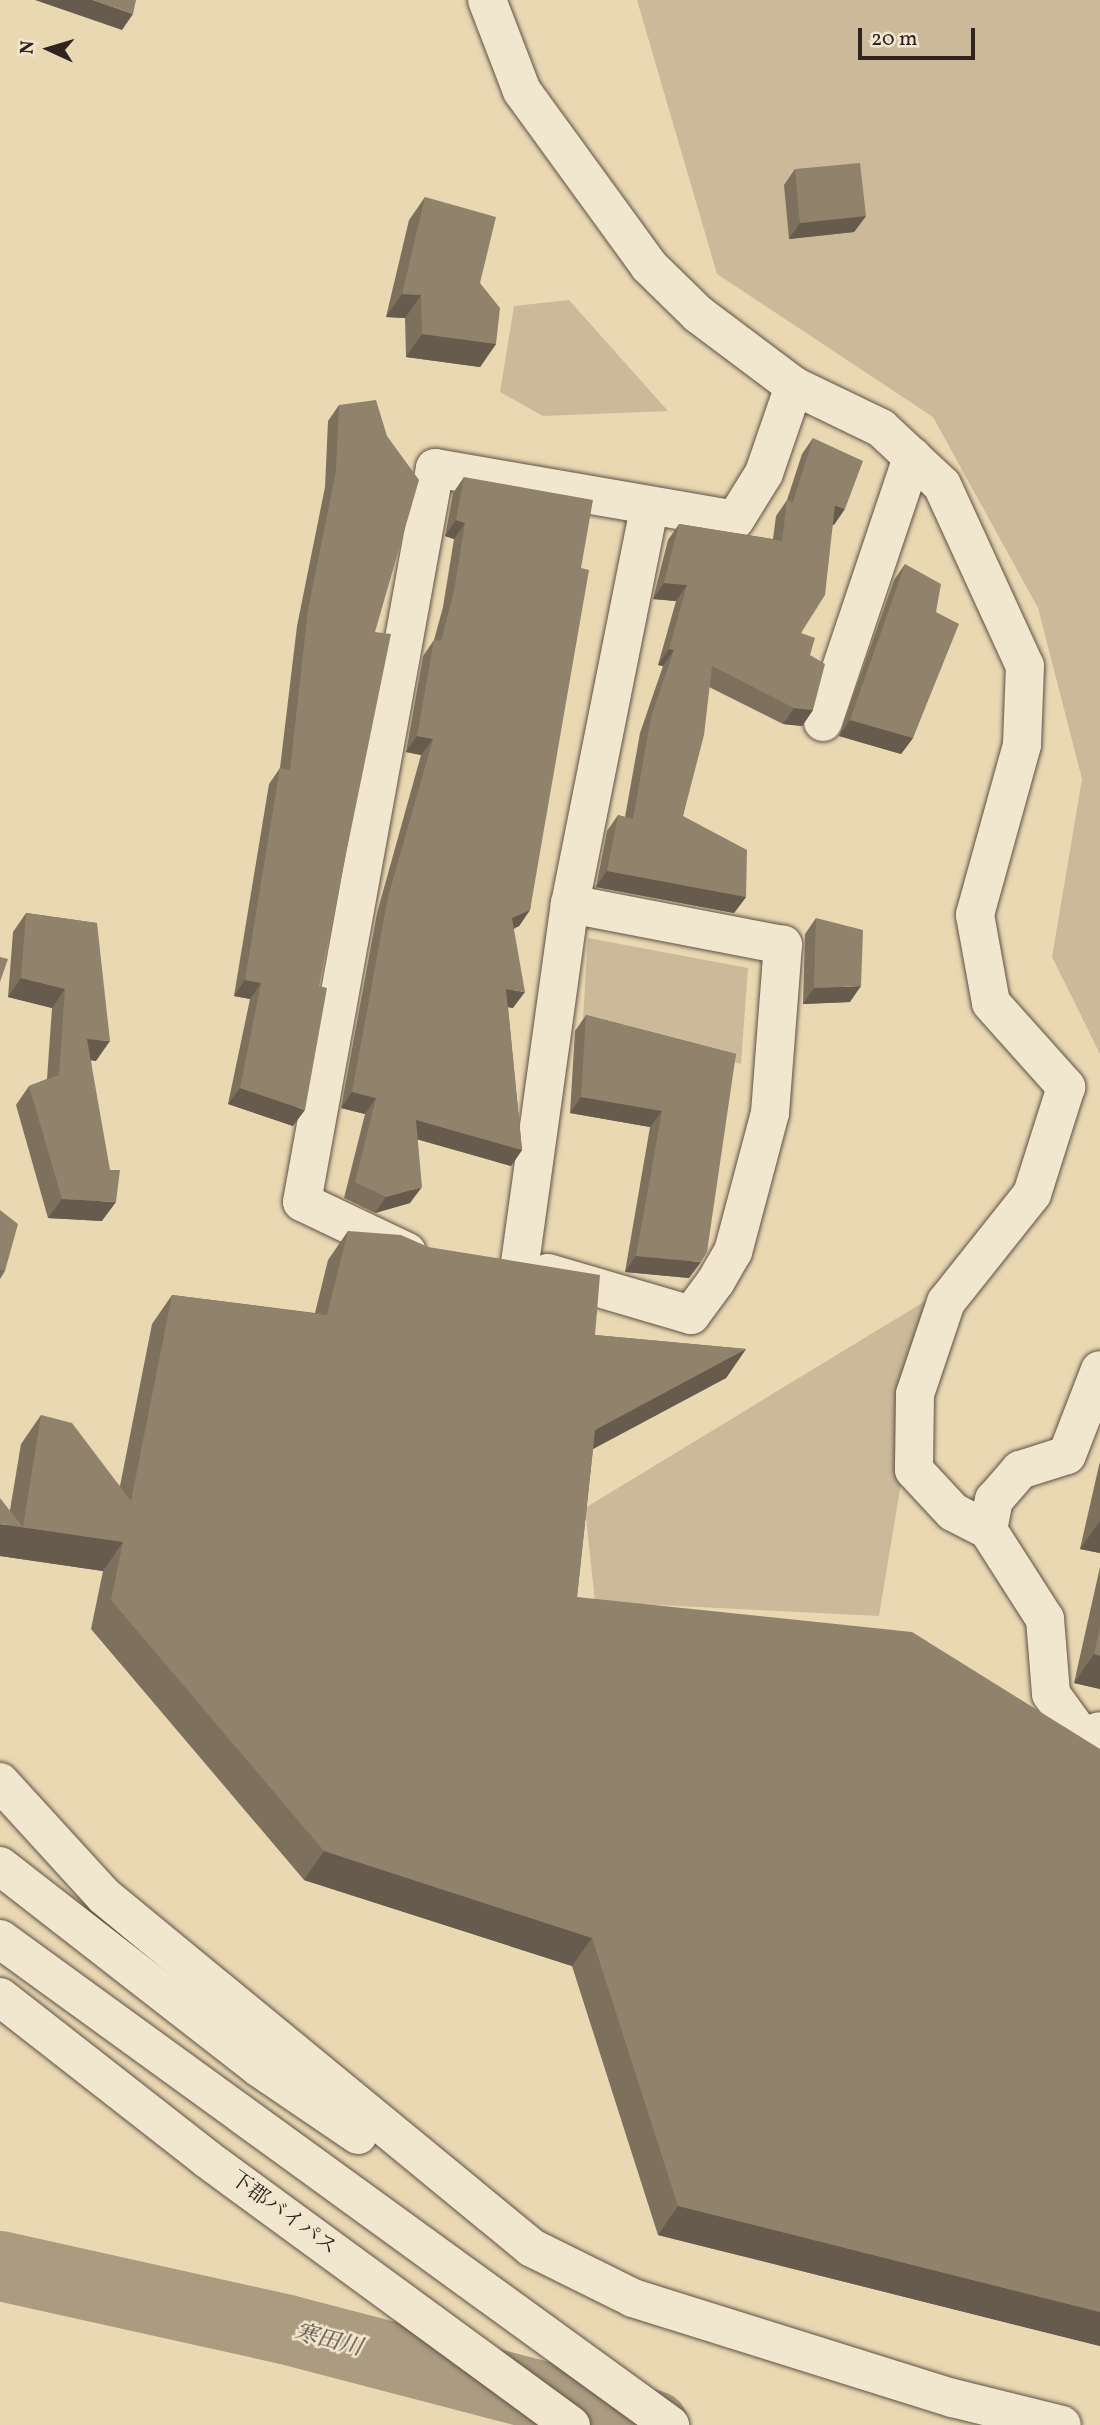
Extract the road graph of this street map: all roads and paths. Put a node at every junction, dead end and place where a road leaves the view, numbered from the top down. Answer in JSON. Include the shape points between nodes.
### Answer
{"nodes":[{"id":1,"x":487,"y":0,"type":"edge"},
{"id":2,"x":794,"y":386,"type":"junction"},
{"id":3,"x":912,"y":457,"type":"junction"},
{"id":4,"x":649,"y":507,"type":"junction"},
{"id":5,"x":823,"y":722,"type":"dead end"},
{"id":6,"x":570,"y":904,"type":"junction"},
{"id":7,"x":448,"y":1260,"type":"edge"},
{"id":8,"x":1100,"y":1370,"type":"edge"},
{"id":9,"x":988,"y":1530,"type":"junction"},
{"id":10,"x":1100,"y":1731,"type":"edge"},
{"id":11,"x":0,"y":1782,"type":"edge"},
{"id":12,"x":0,"y":1866,"type":"edge"},
{"id":13,"x":0,"y":1939,"type":"edge"},
{"id":14,"x":0,"y":1997,"type":"edge"},
{"id":15,"x":456,"y":2192,"type":"junction"},
{"id":16,"x":571,"y":2425,"type":"edge"},
{"id":17,"x":670,"y":2425,"type":"edge"},
{"id":18,"x":1062,"y":2425,"type":"edge"}],
"edges":[{"from":1,"to":2,"type":"street","via":[[522,91],[649,266],[698,314]]},
{"from":2,"to":3,"type":"street","via":[[881,428]]},
{"from":2,"to":4,"type":"street","via":[[764,473],[734,520]]},
{"from":3,"to":5,"type":"street"},
{"from":3,"to":9,"type":"street","via":[[942,485],[1025,666],[1022,745],[975,915],[991,1003],[1066,1087],[1032,1194],[946,1302],[915,1394],[914,1470],[953,1512]]},
{"from":4,"to":6,"type":"street"},
{"from":4,"to":7,"type":"street","via":[[435,468],[302,1202],[411,1254]]},
{"from":6,"to":6,"type":"street","via":[[783,945],[770,1113],[733,1252],[691,1315],[502,1264]]},
{"from":8,"to":9,"type":"street","via":[[1067,1455],[1020,1469],[994,1500]]},
{"from":9,"to":10,"type":"street","via":[[1045,1619],[1051,1694],[1082,1737]]},
{"from":11,"to":15,"type":"street","via":[[104,1896]]},
{"from":12,"to":15,"type":"street","via":[[313,2107]]},
{"from":13,"to":17,"type":"street"},
{"from":14,"to":16,"type":"street","name":"下郡バイパス","via":[[207,2159]]},
{"from":15,"to":18,"type":"street","via":[[532,2248],[633,2298],[953,2398]]}]}
